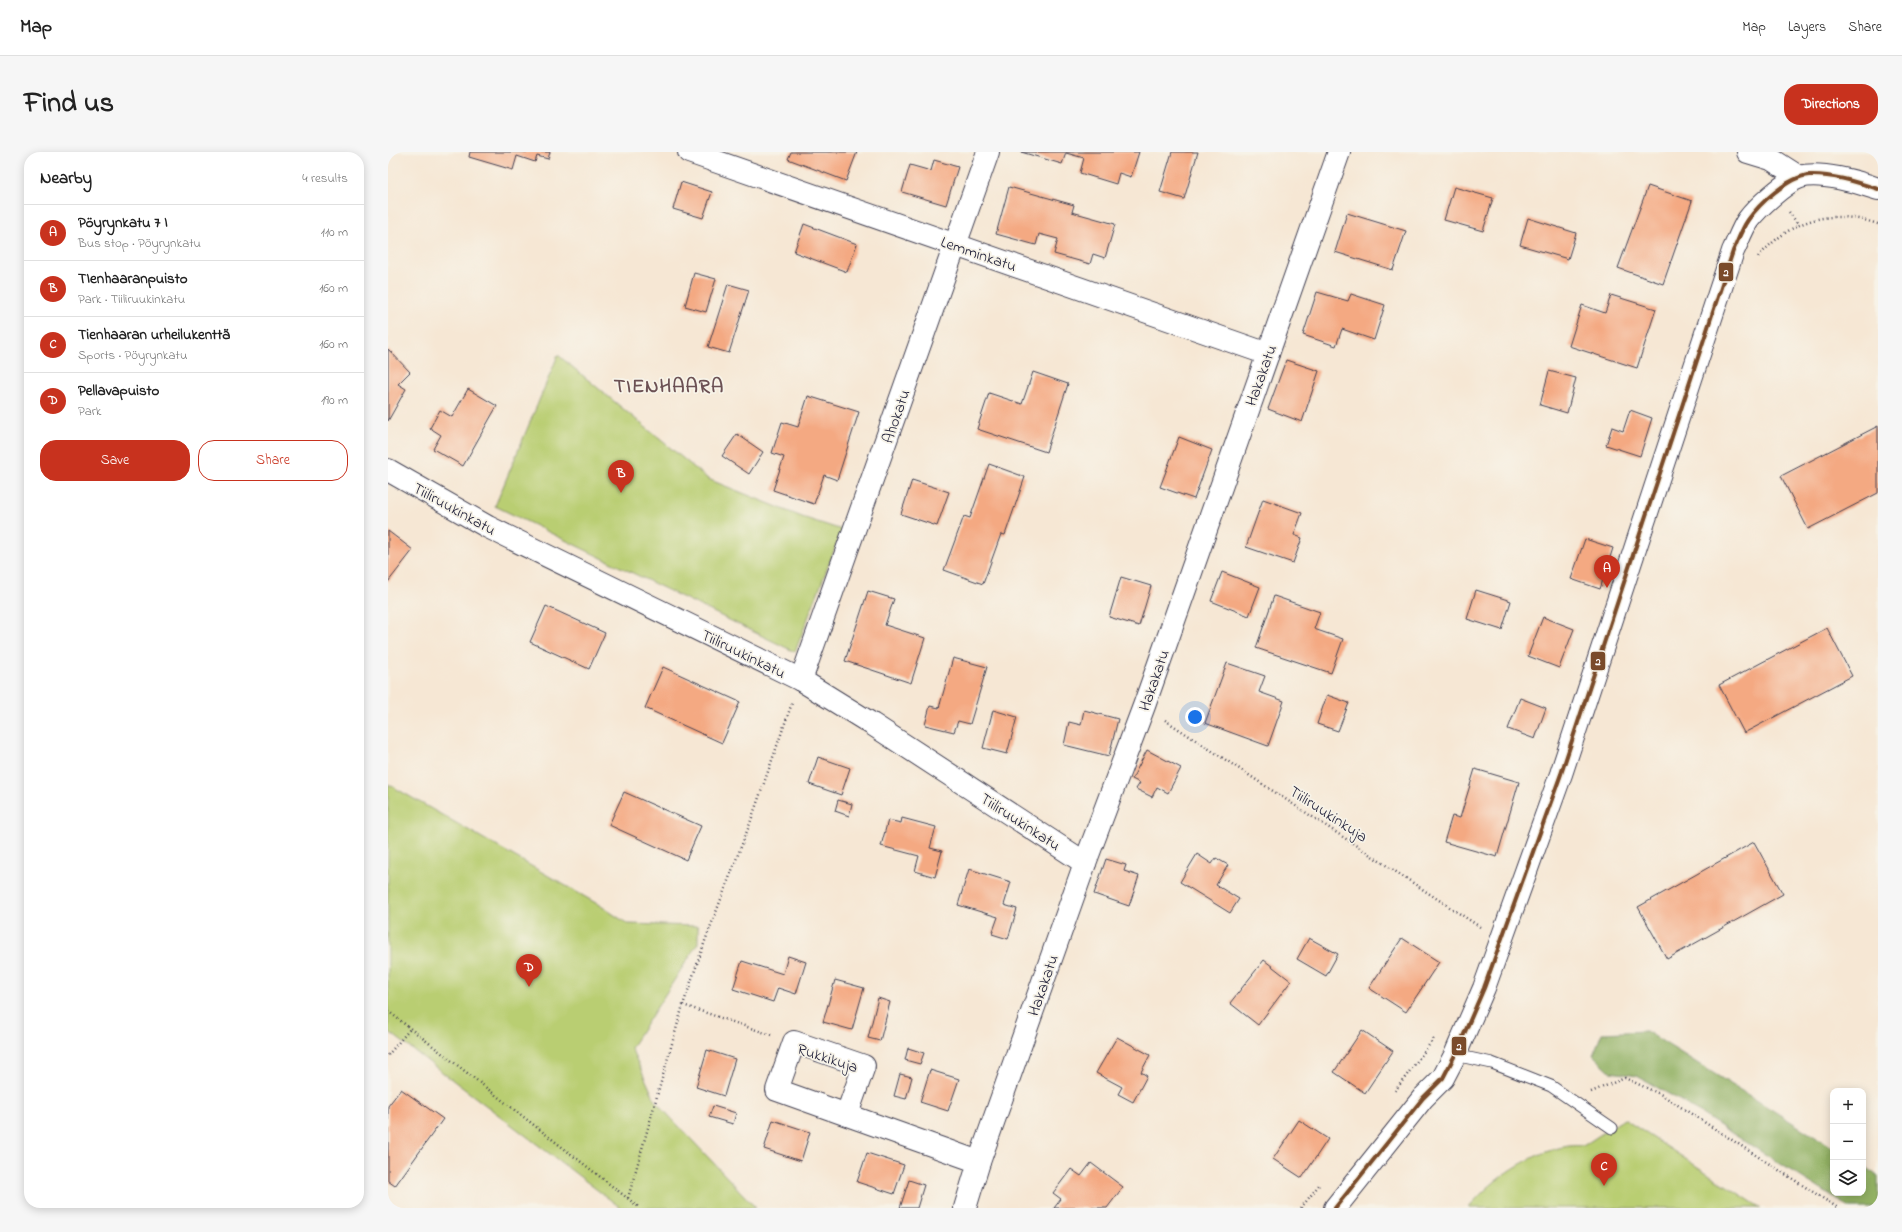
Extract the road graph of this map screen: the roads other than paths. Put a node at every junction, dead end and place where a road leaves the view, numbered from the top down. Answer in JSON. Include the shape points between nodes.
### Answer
{"nodes":[{"id":1,"x":689,"y":152,"type":"edge"},
{"id":2,"x":988,"y":152,"type":"edge"},
{"id":3,"x":1339,"y":152,"type":"edge"},
{"id":4,"x":1748,"y":152,"type":"edge"},
{"id":5,"x":1800,"y":177,"type":"junction"},
{"id":6,"x":1878,"y":189,"type":"edge"},
{"id":7,"x":956,"y":245,"type":"junction"},
{"id":8,"x":1268,"y":354,"type":"junction"},
{"id":9,"x":388,"y":470,"type":"edge"},
{"id":10,"x":801,"y":680,"type":"junction"},
{"id":11,"x":1085,"y":863,"type":"junction"},
{"id":12,"x":1455,"y":1055,"type":"junction"},
{"id":13,"x":847,"y":1114,"type":"junction"},
{"id":14,"x":1612,"y":1128,"type":"dead end"},
{"id":15,"x":979,"y":1162,"type":"junction"},
{"id":16,"x":965,"y":1208,"type":"edge"},
{"id":17,"x":1335,"y":1208,"type":"edge"}],
"edges":[{"from":1,"to":7,"type":"street","name":"Lemminkatu"},
{"from":2,"to":7,"type":"street","name":"Ahokatu"},
{"from":3,"to":8,"type":"street","name":"Hakakatu"},
{"from":4,"to":5,"type":"street","via":[[1770,160]]},
{"from":5,"to":6,"type":"street","via":[[1818,176],[1865,184]]},
{"from":5,"to":12,"type":"street","via":[[1774,193],[1748,220],[1733,251],[1561,774],[1484,988]]},
{"from":7,"to":8,"type":"street","name":"Lemminkatu"},
{"from":7,"to":10,"type":"street","name":"Ahokatu"},
{"from":8,"to":11,"type":"street","name":"Hakakatu","via":[[1144,706]]},
{"from":9,"to":10,"type":"street","name":"Tiiliruukinkatu","via":[[488,527]]},
{"from":10,"to":11,"type":"street","name":"Tiiliruukinkatu"},
{"from":11,"to":15,"type":"street","name":"Hakakatu"},
{"from":12,"to":14,"type":"lane","via":[[1492,1063],[1551,1086]]},
{"from":12,"to":17,"type":"street","via":[[1442,1078]]},
{"from":13,"to":13,"type":"street","name":"Rukkikuja","via":[[777,1090],[794,1042],[864,1066]]},
{"from":13,"to":15,"type":"street","name":"Rukkikuja"},
{"from":15,"to":16,"type":"street","name":"Hakakatu"}]}
